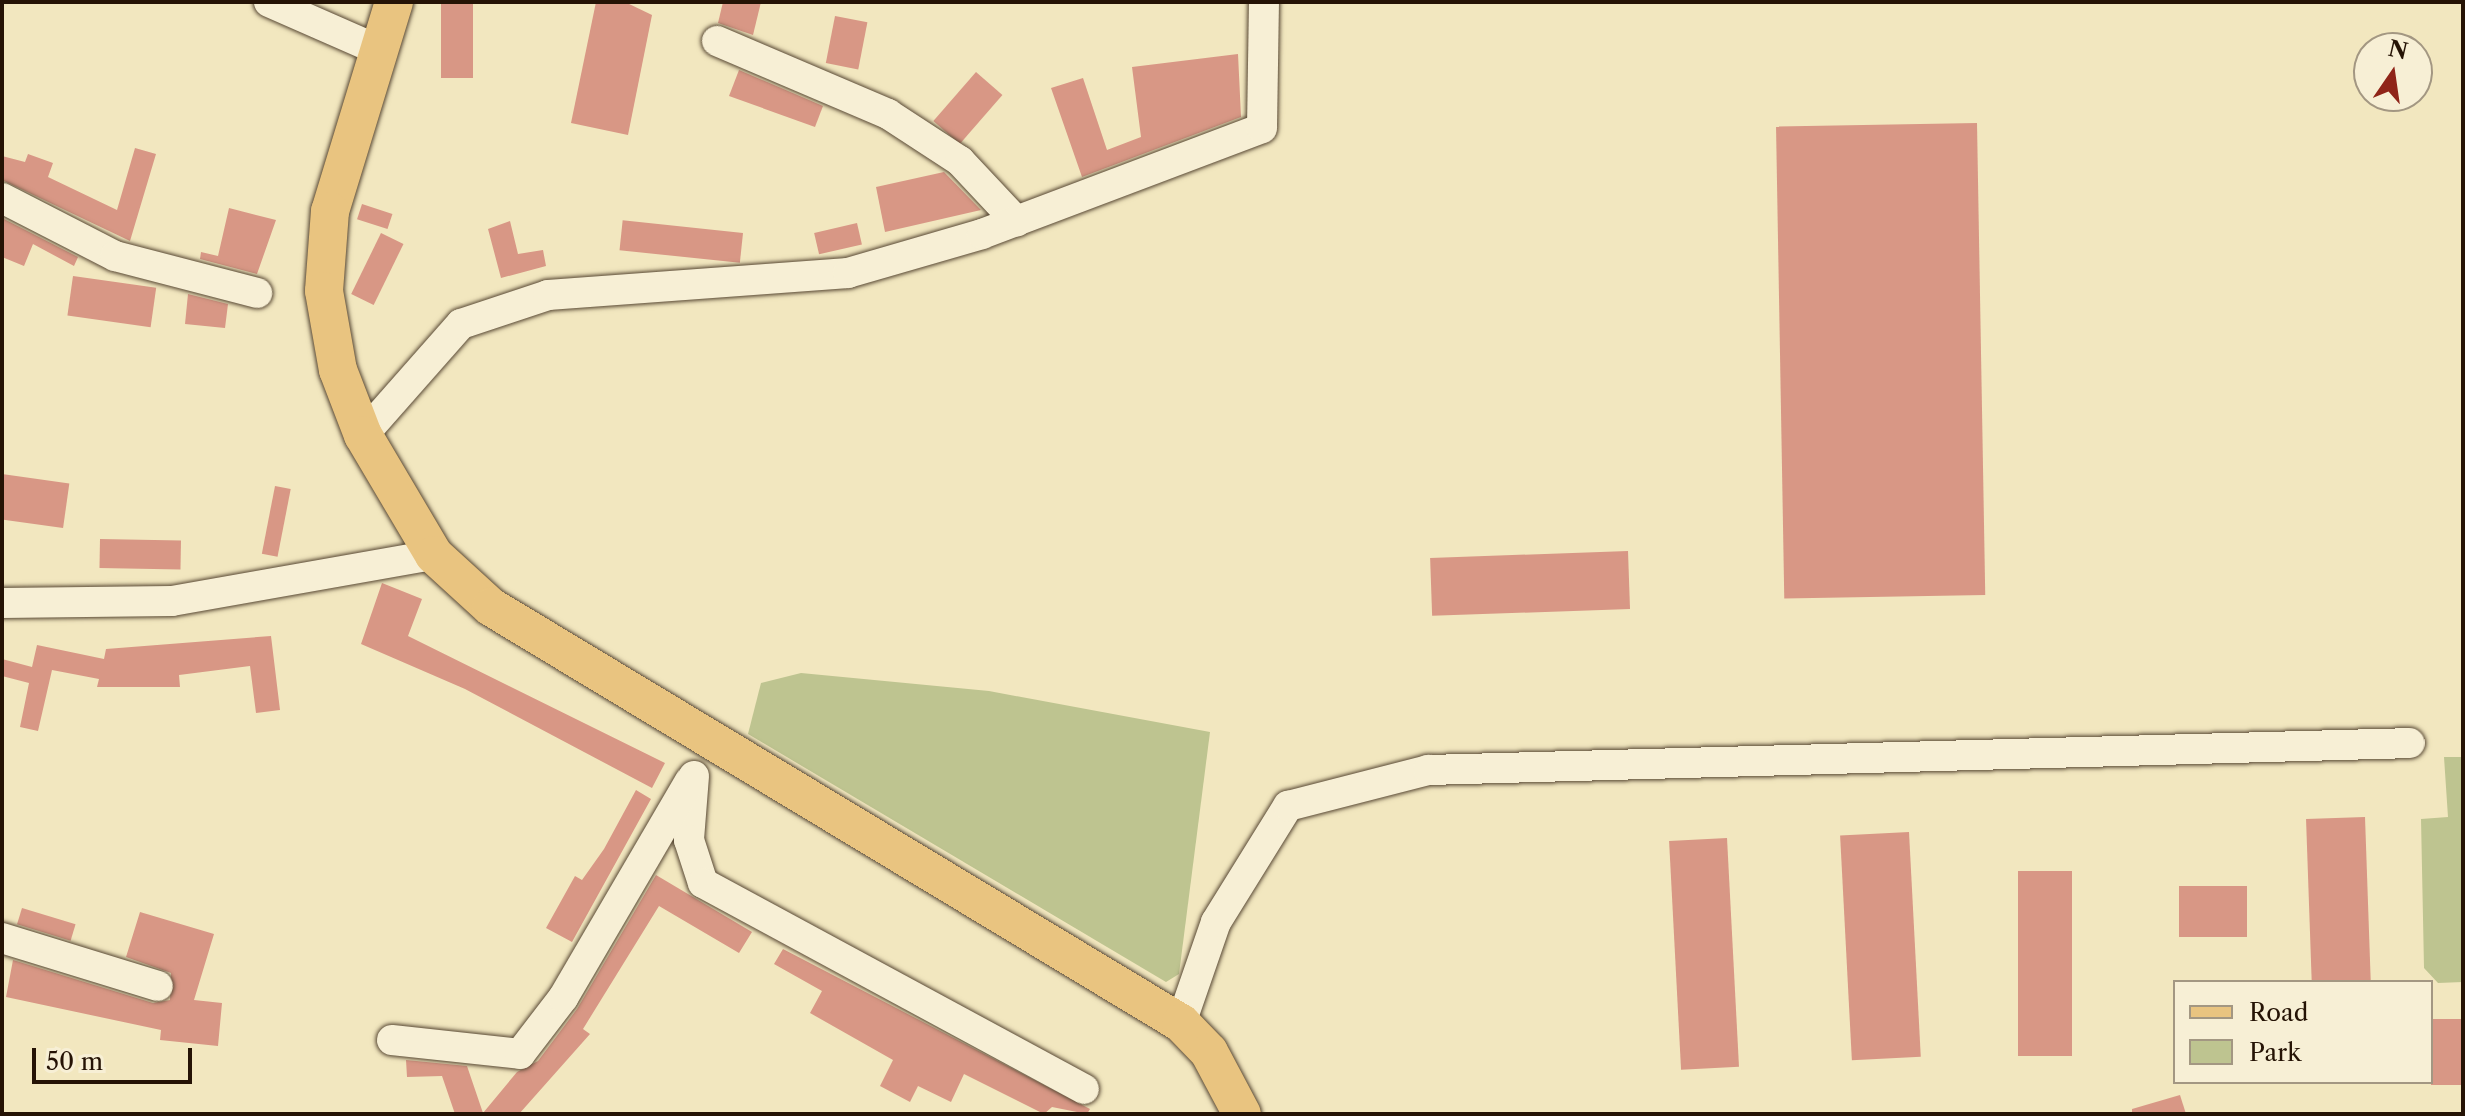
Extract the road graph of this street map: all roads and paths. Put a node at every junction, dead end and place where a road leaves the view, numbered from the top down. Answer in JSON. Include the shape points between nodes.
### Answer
{"nodes":[{"id":1,"x":269,"y":2,"type":"edge"},
{"id":2,"x":394,"y":2,"type":"edge"},
{"id":3,"x":1264,"y":2,"type":"edge"},
{"id":4,"x":717,"y":41,"type":"dead end"},
{"id":5,"x":376,"y":49,"type":"junction"},
{"id":6,"x":2,"y":198,"type":"edge"},
{"id":7,"x":1017,"y":222,"type":"junction"},
{"id":8,"x":257,"y":293,"type":"dead end"},
{"id":9,"x":363,"y":435,"type":"junction"},
{"id":10,"x":434,"y":555,"type":"junction"},
{"id":11,"x":2,"y":603,"type":"edge"},
{"id":12,"x":700,"y":733,"type":"junction"},
{"id":13,"x":2410,"y":743,"type":"dead end"},
{"id":14,"x":694,"y":776,"type":"junction"},
{"id":15,"x":2,"y":938,"type":"edge"},
{"id":16,"x":158,"y":986,"type":"dead end"},
{"id":17,"x":1181,"y":1023,"type":"junction"},
{"id":18,"x":392,"y":1040,"type":"dead end"},
{"id":19,"x":1084,"y":1089,"type":"dead end"},
{"id":20,"x":1242,"y":1114,"type":"edge"}],
"edges":[{"from":1,"to":5,"type":"street"},
{"from":2,"to":5,"type":"main road"},
{"from":3,"to":7,"type":"street","via":[[1262,128]]},
{"from":4,"to":7,"type":"street","via":[[888,114],[960,161]]},
{"from":5,"to":9,"type":"main road","via":[[324,253],[327,330]]},
{"from":6,"to":8,"type":"street","via":[[115,256]]},
{"from":7,"to":9,"type":"street","via":[[848,273],[548,295],[461,324]]},
{"from":9,"to":10,"type":"main road"},
{"from":10,"to":11,"type":"street","via":[[172,601]]},
{"from":10,"to":12,"type":"main road","via":[[491,607]]},
{"from":12,"to":14,"type":"street"},
{"from":12,"to":17,"type":"main road"},
{"from":13,"to":17,"type":"street","via":[[1428,770],[1288,806],[1216,922]]},
{"from":14,"to":18,"type":"street","via":[[563,998],[520,1054]]},
{"from":14,"to":19,"type":"street","via":[[689,840],[703,883]]},
{"from":15,"to":16,"type":"street"},
{"from":17,"to":20,"type":"main road","via":[[1209,1052]]}]}
